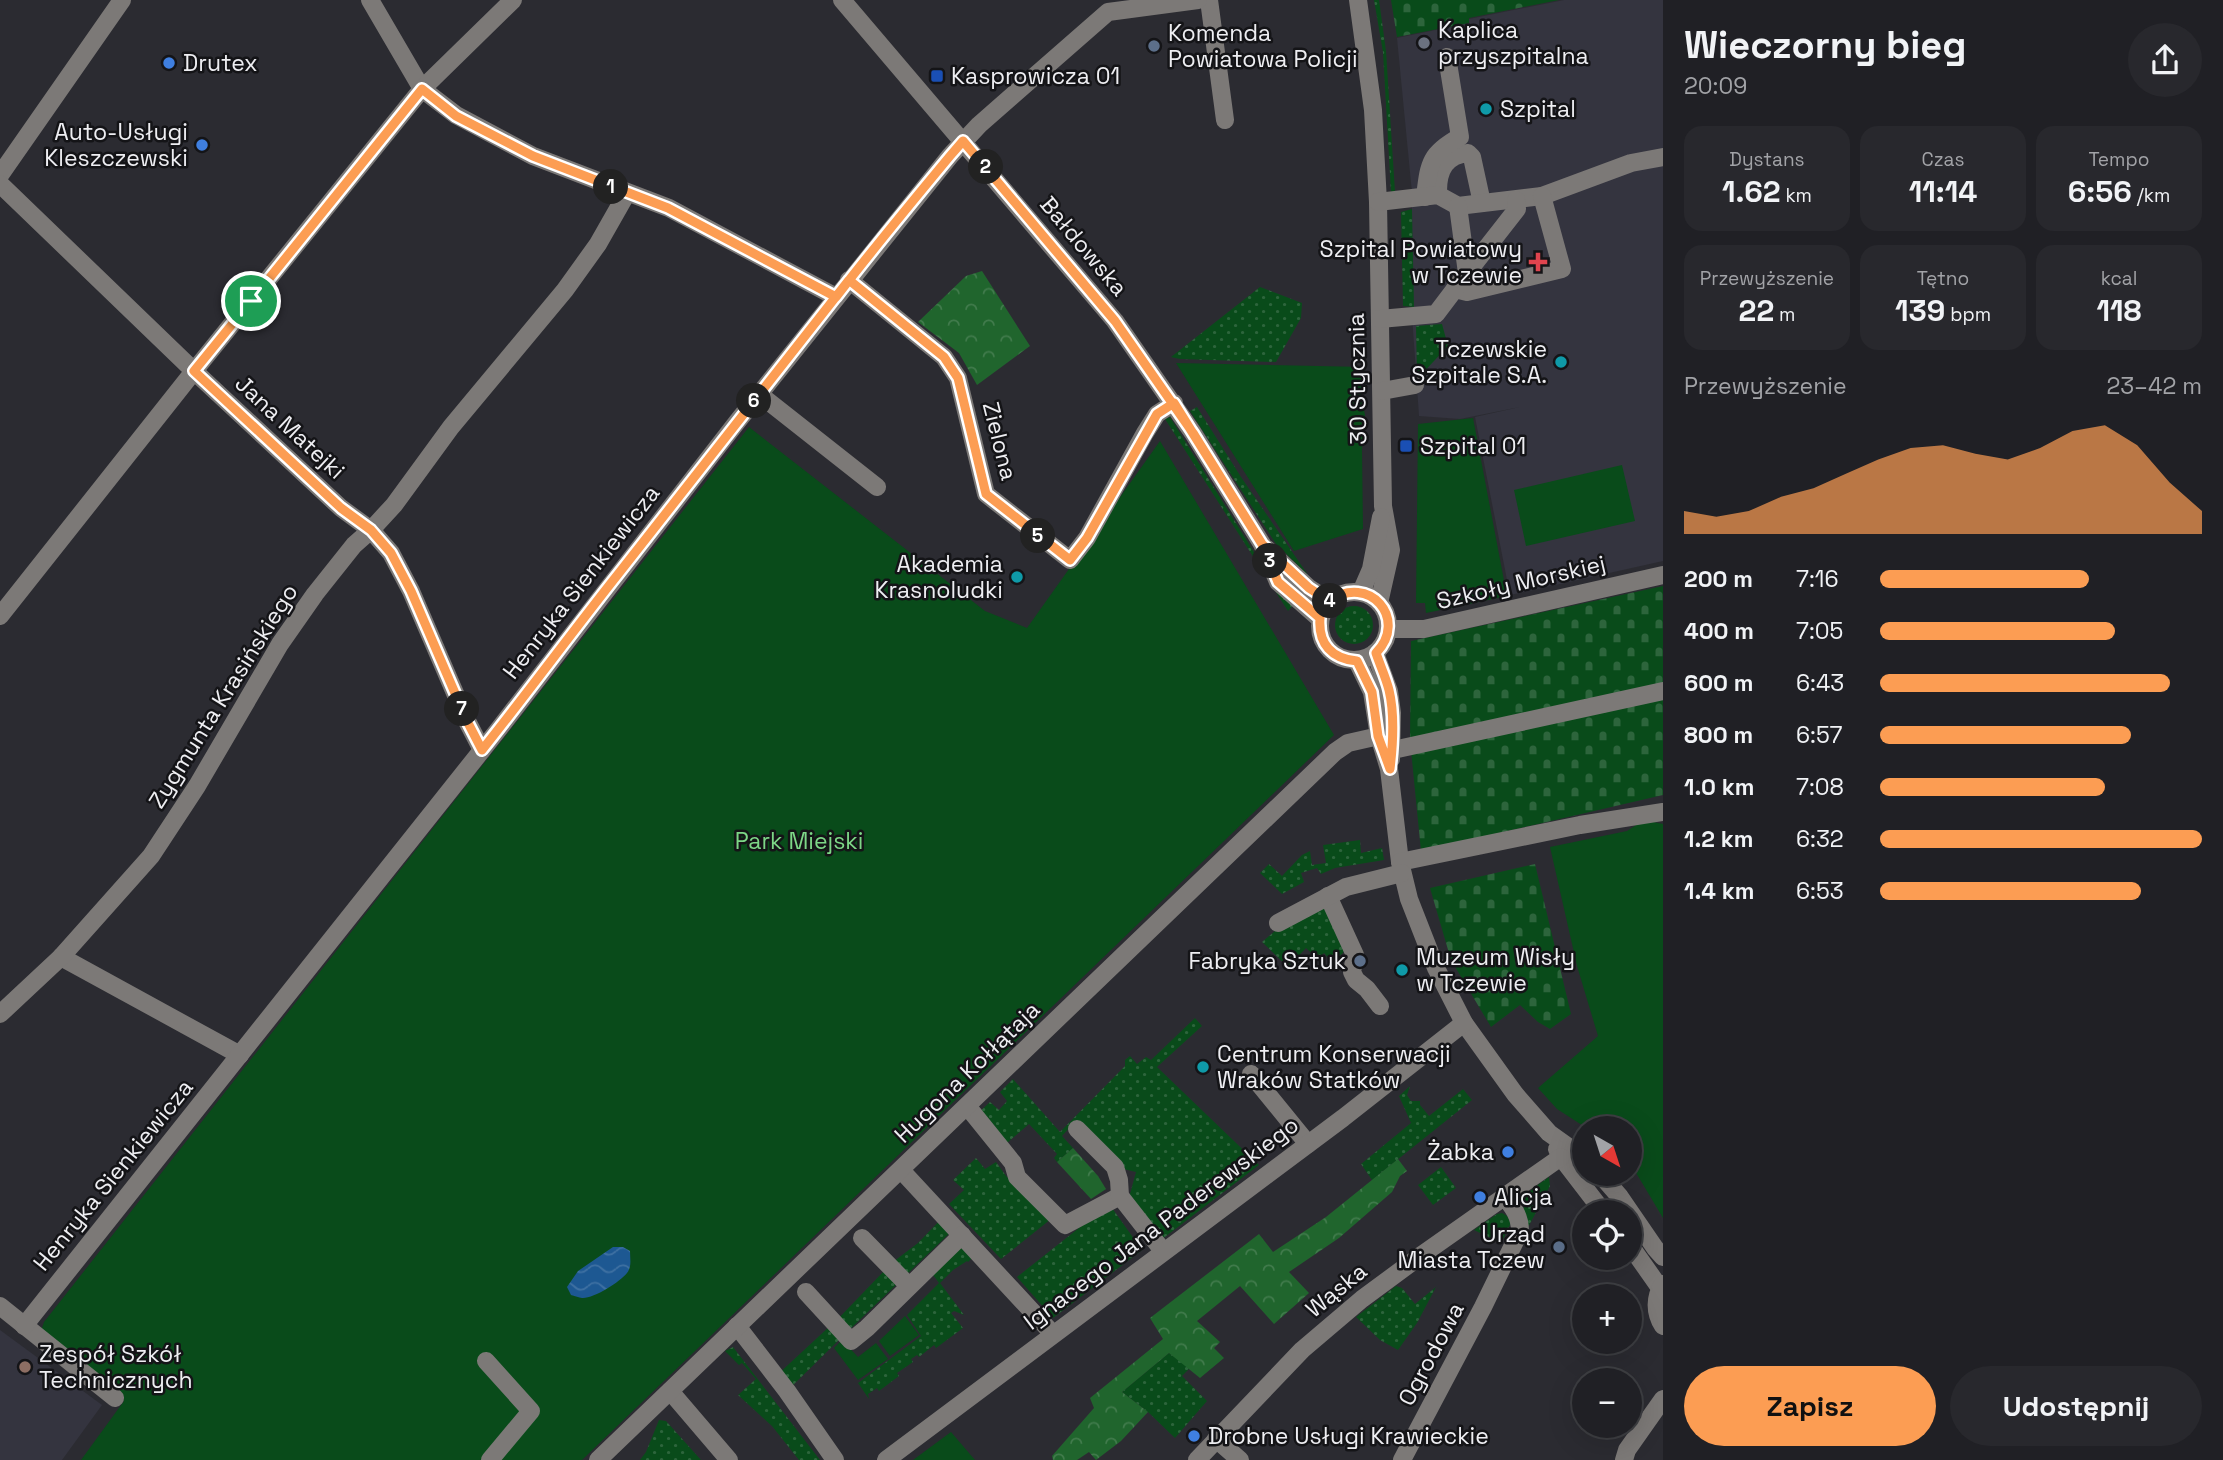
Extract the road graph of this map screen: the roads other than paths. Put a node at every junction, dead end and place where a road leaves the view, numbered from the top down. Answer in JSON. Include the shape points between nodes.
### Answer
{"nodes":[{"id":1,"x":122,"y":0,"type":"edge"},
{"id":2,"x":370,"y":0,"type":"edge"},
{"id":3,"x":513,"y":0,"type":"edge"},
{"id":4,"x":842,"y":0,"type":"edge"},
{"id":5,"x":1198,"y":0,"type":"edge"},
{"id":6,"x":1209,"y":0,"type":"edge"},
{"id":7,"x":1358,"y":0,"type":"edge"},
{"id":8,"x":1107,"y":6,"type":"edge"},
{"id":9,"x":1447,"y":57,"type":"dead end"},
{"id":10,"x":422,"y":89,"type":"junction"},
{"id":11,"x":1225,"y":120,"type":"dead end"},
{"id":12,"x":963,"y":141,"type":"junction"},
{"id":13,"x":1663,"y":157,"type":"edge"},
{"id":14,"x":0,"y":175,"type":"edge"},
{"id":15,"x":0,"y":184,"type":"edge"},
{"id":16,"x":627,"y":193,"type":"junction"},
{"id":17,"x":1431,"y":196,"type":"junction"},
{"id":18,"x":1542,"y":196,"type":"junction"},
{"id":19,"x":1516,"y":200,"type":"junction"},
{"id":20,"x":1378,"y":202,"type":"junction"},
{"id":21,"x":1482,"y":203,"type":"junction"},
{"id":22,"x":1458,"y":206,"type":"junction"},
{"id":23,"x":1467,"y":273,"type":"junction"},
{"id":24,"x":849,"y":280,"type":"junction"},
{"id":25,"x":1455,"y":289,"type":"junction"},
{"id":26,"x":836,"y":297,"type":"junction"},
{"id":27,"x":1381,"y":318,"type":"junction"},
{"id":28,"x":194,"y":371,"type":"junction"},
{"id":29,"x":1416,"y":385,"type":"dead end"},
{"id":30,"x":1382,"y":391,"type":"junction"},
{"id":31,"x":759,"y":394,"type":"junction"},
{"id":32,"x":1174,"y":403,"type":"junction"},
{"id":33,"x":877,"y":487,"type":"dead end"},
{"id":34,"x":1383,"y":506,"type":"junction"},
{"id":35,"x":371,"y":530,"type":"junction"},
{"id":36,"x":1262,"y":544,"type":"junction"},
{"id":37,"x":1663,"y":575,"type":"edge"},
{"id":38,"x":1361,"y":592,"type":"junction"},
{"id":39,"x":1329,"y":601,"type":"junction"},
{"id":40,"x":1379,"y":603,"type":"junction"},
{"id":41,"x":0,"y":616,"type":"edge"},
{"id":42,"x":1320,"y":618,"type":"junction"},
{"id":43,"x":1388,"y":629,"type":"junction"},
{"id":44,"x":1376,"y":653,"type":"junction"},
{"id":45,"x":1357,"y":661,"type":"junction"},
{"id":46,"x":1663,"y":691,"type":"edge"},
{"id":47,"x":1378,"y":736,"type":"junction"},
{"id":48,"x":482,"y":750,"type":"junction"},
{"id":49,"x":1393,"y":750,"type":"junction"},
{"id":50,"x":1390,"y":769,"type":"junction"},
{"id":51,"x":1663,"y":812,"type":"edge"},
{"id":52,"x":1401,"y":868,"type":"junction"},
{"id":53,"x":1328,"y":896,"type":"junction"},
{"id":54,"x":1278,"y":923,"type":"dead end"},
{"id":55,"x":61,"y":957,"type":"junction"},
{"id":56,"x":1380,"y":1006,"type":"dead end"},
{"id":57,"x":1464,"y":1012,"type":"junction"},
{"id":58,"x":0,"y":1014,"type":"edge"},
{"id":59,"x":240,"y":1055,"type":"junction"},
{"id":60,"x":1251,"y":1074,"type":"dead end"},
{"id":61,"x":967,"y":1106,"type":"junction"},
{"id":62,"x":1077,"y":1129,"type":"dead end"},
{"id":63,"x":1549,"y":1133,"type":"junction"},
{"id":64,"x":1308,"y":1144,"type":"junction"},
{"id":65,"x":1572,"y":1149,"type":"edge"},
{"id":66,"x":1561,"y":1157,"type":"junction"},
{"id":67,"x":901,"y":1170,"type":"junction"},
{"id":68,"x":1610,"y":1186,"type":"edge"},
{"id":69,"x":1120,"y":1196,"type":"junction"},
{"id":70,"x":1504,"y":1196,"type":"junction"},
{"id":71,"x":1594,"y":1200,"type":"edge"},
{"id":72,"x":962,"y":1235,"type":"junction"},
{"id":73,"x":862,"y":1238,"type":"dead end"},
{"id":74,"x":1163,"y":1251,"type":"junction"},
{"id":75,"x":1663,"y":1257,"type":"edge"},
{"id":76,"x":1642,"y":1261,"type":"edge"},
{"id":77,"x":909,"y":1286,"type":"junction"},
{"id":78,"x":1662,"y":1286,"type":"edge"},
{"id":79,"x":806,"y":1292,"type":"dead end"},
{"id":80,"x":0,"y":1306,"type":"edge"},
{"id":81,"x":24,"y":1326,"type":"junction"},
{"id":82,"x":737,"y":1326,"type":"junction"},
{"id":83,"x":1663,"y":1326,"type":"edge"},
{"id":84,"x":1053,"y":1334,"type":"junction"},
{"id":85,"x":486,"y":1361,"type":"dead end"},
{"id":86,"x":670,"y":1391,"type":"junction"},
{"id":87,"x":115,"y":1398,"type":"dead end"},
{"id":88,"x":1663,"y":1399,"type":"edge"},
{"id":89,"x":1663,"y":1423,"type":"edge"},
{"id":90,"x":1636,"y":1439,"type":"junction"},
{"id":91,"x":1216,"y":1440,"type":"junction"},
{"id":92,"x":490,"y":1460,"type":"edge"},
{"id":93,"x":598,"y":1460,"type":"edge"},
{"id":94,"x":729,"y":1460,"type":"edge"},
{"id":95,"x":835,"y":1460,"type":"edge"},
{"id":96,"x":886,"y":1460,"type":"edge"},
{"id":97,"x":1197,"y":1460,"type":"edge"},
{"id":98,"x":1240,"y":1460,"type":"edge"},
{"id":99,"x":1402,"y":1460,"type":"edge"},
{"id":100,"x":1624,"y":1460,"type":"edge"}],
"edges":[{"from":1,"to":14,"type":"street"},
{"from":2,"to":10,"type":"street"},
{"from":3,"to":10,"type":"street"},
{"from":4,"to":12,"type":"street","name":"Bałdowska"},
{"from":5,"to":8,"type":"street"},
{"from":6,"to":11,"type":"street"},
{"from":7,"to":20,"type":"street","name":"30 Stycznia","via":[[1373,110]]},
{"from":8,"to":12,"type":"street","name":"Henryka Sienkiewicza"},
{"from":9,"to":17,"type":"street","via":[[1460,137],[1430,162]]},
{"from":10,"to":16,"type":"street","via":[[456,116],[533,156]]},
{"from":10,"to":28,"type":"street"},
{"from":12,"to":24,"type":"street","name":"Henryka Sienkiewicza"},
{"from":12,"to":32,"type":"street","name":"Bałdowska","via":[[1115,321]]},
{"from":13,"to":18,"type":"street","via":[[1631,163]]},
{"from":15,"to":28,"type":"street","name":"Jana Matejki"},
{"from":16,"to":26,"type":"street","via":[[686,217]]},
{"from":16,"to":35,"type":"street","name":"Zygmunta Krasińskiego","via":[[565,290]]},
{"from":17,"to":20,"type":"street"},
{"from":17,"to":21,"type":"street","via":[[1448,159],[1468,153]]},
{"from":17,"to":22,"type":"street"},
{"from":18,"to":19,"type":"street"},
{"from":18,"to":25,"type":"street","via":[[1562,270],[1467,292]]},
{"from":19,"to":21,"type":"street"},
{"from":19,"to":23,"type":"street","via":[[1517,209]]},
{"from":20,"to":27,"type":"street","name":"30 Stycznia"},
{"from":21,"to":22,"type":"street"},
{"from":22,"to":23,"type":"street"},
{"from":23,"to":25,"type":"street"},
{"from":24,"to":26,"type":"street","name":"Henryka Sienkiewicza"},
{"from":24,"to":32,"type":"street","name":"Zielona","via":[[944,357],[958,378],[986,494],[1070,560],[1157,414]]},
{"from":25,"to":27,"type":"street","via":[[1436,314]]},
{"from":26,"to":31,"type":"street","name":"Henryka Sienkiewicza"},
{"from":27,"to":30,"type":"street","name":"30 Stycznia"},
{"from":28,"to":35,"type":"street","name":"Jana Matejki","via":[[341,508]]},
{"from":28,"to":41,"type":"street"},
{"from":29,"to":30,"type":"street"},
{"from":30,"to":34,"type":"street","name":"30 Stycznia"},
{"from":31,"to":33,"type":"street"},
{"from":31,"to":48,"type":"street","name":"Henryka Sienkiewicza"},
{"from":32,"to":36,"type":"street","name":"Bałdowska"},
{"from":34,"to":38,"type":"street","name":"30 Stycznia","via":[[1371,569]]},
{"from":34,"to":40,"type":"street","name":"30 Stycznia","via":[[1391,550]]},
{"from":35,"to":48,"type":"street","name":"Jana Matejki","via":[[391,553],[411,591]]},
{"from":35,"to":55,"type":"street","name":"Zygmunta Krasińskiego","via":[[330,574],[280,643],[151,856]]},
{"from":36,"to":39,"type":"street","name":"Bałdowska"},
{"from":36,"to":42,"type":"street","name":"Bałdowska","via":[[1278,582]]},
{"from":37,"to":43,"type":"street","name":"Szkoły Morskiej","via":[[1424,629]]},
{"from":38,"to":39,"type":"street"},
{"from":38,"to":40,"type":"street"},
{"from":39,"to":42,"type":"street"},
{"from":40,"to":43,"type":"street"},
{"from":42,"to":45,"type":"street","via":[[1322,640],[1328,649]]},
{"from":43,"to":44,"type":"street"},
{"from":44,"to":45,"type":"street"},
{"from":44,"to":49,"type":"street","via":[[1389,691]]},
{"from":45,"to":47,"type":"street","via":[[1372,692]]},
{"from":46,"to":49,"type":"street"},
{"from":47,"to":50,"type":"street"},
{"from":47,"to":61,"type":"street","name":"Hugona Kołłątaja","via":[[1348,743],[1335,752]]},
{"from":48,"to":59,"type":"street","name":"Henryka Sienkiewicza"},
{"from":49,"to":50,"type":"street"},
{"from":50,"to":52,"type":"street"},
{"from":51,"to":52,"type":"street","via":[[1488,844]]},
{"from":52,"to":53,"type":"street"},
{"from":52,"to":57,"type":"street","via":[[1419,929]]},
{"from":53,"to":54,"type":"street"},
{"from":53,"to":56,"type":"street","via":[[1355,955],[1352,972]]},
{"from":55,"to":58,"type":"street","name":"Zygmunta Krasińskiego"},
{"from":55,"to":59,"type":"street"},
{"from":57,"to":63,"type":"street","via":[[1515,1094]]},
{"from":57,"to":64,"type":"street","name":"Ignacego Jana Paderewskiego"},
{"from":59,"to":81,"type":"street","name":"Henryka Sienkiewicza"},
{"from":60,"to":64,"type":"street"},
{"from":61,"to":67,"type":"street","name":"Hugona Kołłątaja"},
{"from":61,"to":69,"type":"street","via":[[1013,1163],[1017,1177],[1065,1225]]},
{"from":62,"to":69,"type":"street","via":[[1115,1167]]},
{"from":63,"to":65,"type":"street"},
{"from":63,"to":66,"type":"street"},
{"from":64,"to":74,"type":"street","name":"Ignacego Jana Paderewskiego"},
{"from":66,"to":70,"type":"street","name":"Wąska"},
{"from":66,"to":71,"type":"street"},
{"from":67,"to":72,"type":"street"},
{"from":67,"to":82,"type":"street","name":"Hugona Kołłątaja"},
{"from":68,"to":75,"type":"street"},
{"from":69,"to":74,"type":"street"},
{"from":70,"to":91,"type":"street","name":"Wąska","via":[[1342,1316],[1302,1350]]},
{"from":70,"to":99,"type":"street","name":"Ogrodowa","via":[[1515,1210],[1520,1231]]},
{"from":72,"to":77,"type":"street"},
{"from":72,"to":84,"type":"street"},
{"from":73,"to":77,"type":"street"},
{"from":74,"to":84,"type":"street","name":"Ignacego Jana Paderewskiego"},
{"from":76,"to":78,"type":"street"},
{"from":77,"to":79,"type":"street","via":[[851,1341]]},
{"from":78,"to":83,"type":"street","via":[[1657,1310]]},
{"from":80,"to":81,"type":"street"},
{"from":81,"to":87,"type":"street"},
{"from":82,"to":86,"type":"street","name":"Hugona Kołłątaja"},
{"from":82,"to":95,"type":"street"},
{"from":84,"to":96,"type":"street","name":"Ignacego Jana Paderewskiego"},
{"from":85,"to":92,"type":"street","via":[[531,1411]]},
{"from":86,"to":93,"type":"street","name":"Hugona Kołłątaja"},
{"from":86,"to":94,"type":"street"},
{"from":88,"to":90,"type":"street"},
{"from":89,"to":90,"type":"street"},
{"from":90,"to":100,"type":"street"},
{"from":91,"to":97,"type":"street","name":"Wąska"},
{"from":91,"to":98,"type":"street"}]}
